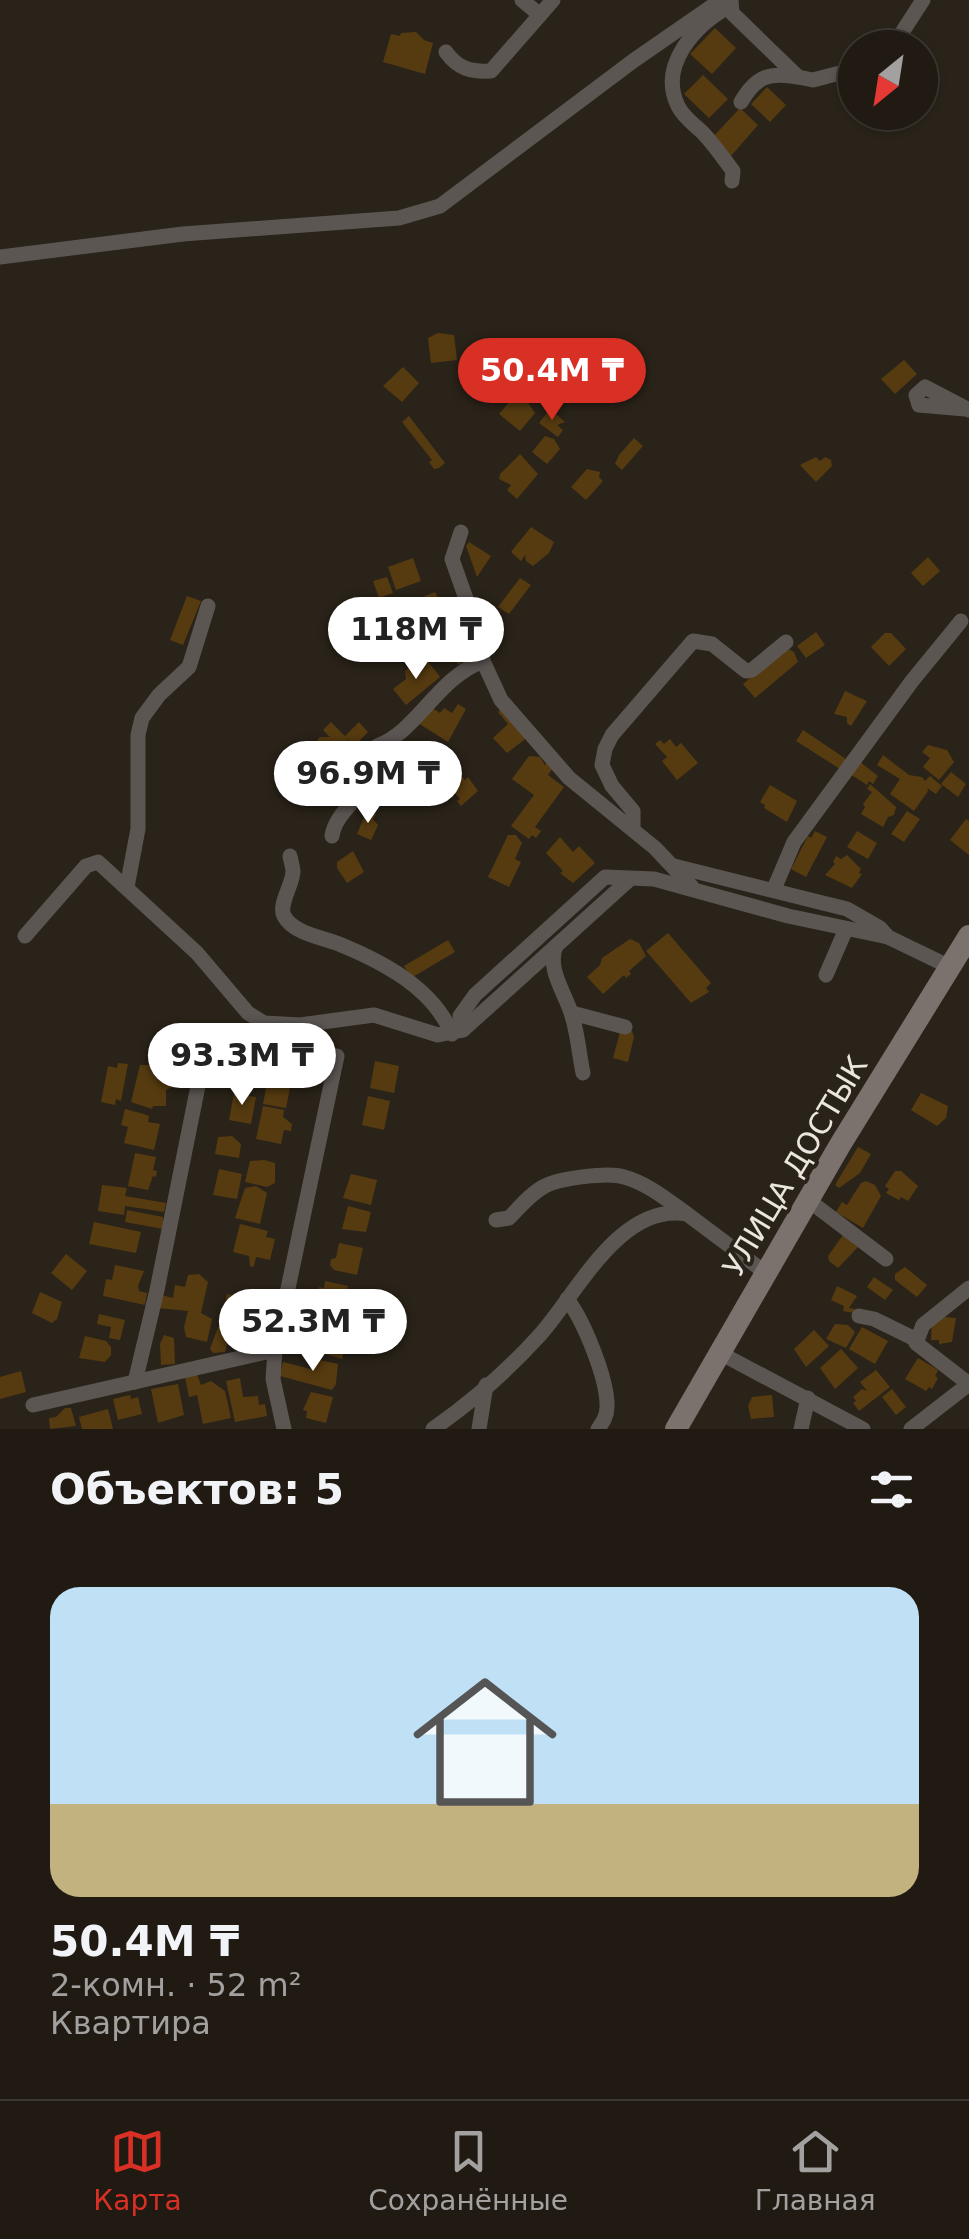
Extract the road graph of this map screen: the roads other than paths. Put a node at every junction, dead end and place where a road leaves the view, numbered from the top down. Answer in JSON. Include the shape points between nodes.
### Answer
{"nodes":[{"id":1,"x":522,"y":0,"type":"edge"},
{"id":2,"x":553,"y":0,"type":"edge"},
{"id":3,"x":924,"y":0,"type":"edge"},
{"id":4,"x":727,"y":2,"type":"edge"},
{"id":5,"x":540,"y":16,"type":"junction"},
{"id":6,"x":904,"y":30,"type":"edge"},
{"id":7,"x":446,"y":52,"type":"dead end"},
{"id":8,"x":838,"y":73,"type":"edge"},
{"id":9,"x":798,"y":76,"type":"junction"},
{"id":10,"x":741,"y":102,"type":"dead end"},
{"id":11,"x":732,"y":181,"type":"dead end"},
{"id":12,"x":0,"y":257,"type":"edge"},
{"id":13,"x":461,"y":532,"type":"dead end"},
{"id":14,"x":208,"y":606,"type":"dead end"},
{"id":15,"x":961,"y":622,"type":"dead end"},
{"id":16,"x":786,"y":642,"type":"dead end"},
{"id":17,"x":483,"y":661,"type":"junction"},
{"id":18,"x":633,"y":829,"type":"junction"},
{"id":19,"x":332,"y":836,"type":"dead end"},
{"id":20,"x":290,"y":856,"type":"dead end"},
{"id":21,"x":674,"y":866,"type":"junction"},
{"id":22,"x":632,"y":879,"type":"junction"},
{"id":23,"x":692,"y":887,"type":"junction"},
{"id":24,"x":128,"y":888,"type":"junction"},
{"id":25,"x":774,"y":889,"type":"junction"},
{"id":26,"x":846,"y":929,"type":"junction"},
{"id":27,"x":25,"y":936,"type":"dead end"},
{"id":28,"x":888,"y":936,"type":"junction"},
{"id":29,"x":969,"y":936,"type":"edge"},
{"id":30,"x":556,"y":946,"type":"junction"},
{"id":31,"x":950,"y":966,"type":"junction"},
{"id":32,"x":826,"y":975,"type":"dead end"},
{"id":33,"x":572,"y":1014,"type":"junction"},
{"id":34,"x":626,"y":1027,"type":"dead end"},
{"id":35,"x":458,"y":1032,"type":"junction"},
{"id":36,"x":337,"y":1056,"type":"dead end"},
{"id":37,"x":202,"y":1061,"type":"dead end"},
{"id":38,"x":583,"y":1073,"type":"dead end"},
{"id":39,"x":808,"y":1200,"type":"junction"},
{"id":40,"x":687,"y":1214,"type":"junction"},
{"id":41,"x":496,"y":1220,"type":"dead end"},
{"id":42,"x":886,"y":1258,"type":"dead end"},
{"id":43,"x":766,"y":1273,"type":"junction"},
{"id":44,"x":969,"y":1288,"type":"edge"},
{"id":45,"x":568,"y":1300,"type":"junction"},
{"id":46,"x":859,"y":1316,"type":"dead end"},
{"id":47,"x":916,"y":1340,"type":"junction"},
{"id":48,"x":276,"y":1350,"type":"junction"},
{"id":49,"x":720,"y":1353,"type":"junction"},
{"id":50,"x":135,"y":1382,"type":"junction"},
{"id":51,"x":486,"y":1385,"type":"junction"},
{"id":52,"x":808,"y":1398,"type":"junction"},
{"id":53,"x":33,"y":1405,"type":"dead end"},
{"id":54,"x":443,"y":1426,"type":"edge"},
{"id":55,"x":284,"y":1429,"type":"edge"},
{"id":56,"x":479,"y":1429,"type":"edge"},
{"id":57,"x":598,"y":1429,"type":"edge"},
{"id":58,"x":676,"y":1429,"type":"edge"},
{"id":59,"x":802,"y":1429,"type":"edge"},
{"id":60,"x":863,"y":1429,"type":"edge"},
{"id":61,"x":911,"y":1429,"type":"edge"}],
"edges":[{"from":1,"to":5,"type":"street"},
{"from":2,"to":5,"type":"street"},
{"from":3,"to":6,"type":"street"},
{"from":4,"to":9,"type":"street"},
{"from":4,"to":11,"type":"street","via":[[684,44],[671,86],[678,110],[733,171]]},
{"from":4,"to":12,"type":"street","via":[[422,213]]},
{"from":5,"to":7,"type":"street","via":[[491,71],[462,68]]},
{"from":8,"to":9,"type":"street"},
{"from":9,"to":10,"type":"street","via":[[758,78]]},
{"from":13,"to":17,"type":"street","via":[[452,560]]},
{"from":14,"to":24,"type":"street","via":[[189,666],[142,718],[138,830]]},
{"from":15,"to":25,"type":"street","via":[[794,842]]},
{"from":16,"to":18,"type":"street","via":[[746,670],[712,644],[693,641],[612,735],[602,765],[633,811]]},
{"from":17,"to":18,"type":"street","via":[[501,700],[526,731],[580,788]]},
{"from":17,"to":19,"type":"street","via":[[459,674],[381,745],[365,788]]},
{"from":18,"to":21,"type":"street"},
{"from":20,"to":35,"type":"street","via":[[293,870],[282,907],[288,920],[406,979]]},
{"from":21,"to":23,"type":"street"},
{"from":21,"to":25,"type":"street"},
{"from":22,"to":23,"type":"street"},
{"from":22,"to":30,"type":"street"},
{"from":22,"to":35,"type":"street","via":[[605,878],[475,995]]},
{"from":23,"to":26,"type":"street"},
{"from":24,"to":27,"type":"street","via":[[93,861]]},
{"from":24,"to":35,"type":"street","via":[[264,1024],[374,1015],[438,1035]]},
{"from":25,"to":28,"type":"street","via":[[847,909]]},
{"from":26,"to":28,"type":"street"},
{"from":26,"to":32,"type":"street"},
{"from":28,"to":31,"type":"street"},
{"from":29,"to":31,"type":"main road","name":"УЛИЦА ДОСТЫК"},
{"from":30,"to":33,"type":"street","via":[[554,966]]},
{"from":30,"to":35,"type":"street"},
{"from":31,"to":39,"type":"main road","name":"УЛИЦА ДОСТЫК"},
{"from":33,"to":34,"type":"street"},
{"from":33,"to":38,"type":"street"},
{"from":36,"to":48,"type":"street"},
{"from":37,"to":50,"type":"street"},
{"from":39,"to":42,"type":"street"},
{"from":39,"to":43,"type":"main road","name":"УЛИЦА ДОСТЫК"},
{"from":40,"to":41,"type":"street","via":[[644,1186],[610,1175],[549,1183],[509,1218]]},
{"from":40,"to":43,"type":"street"},
{"from":40,"to":45,"type":"street","via":[[667,1214],[628,1230]]},
{"from":43,"to":49,"type":"main road","name":"УЛИЦА ДОСТЫК"},
{"from":44,"to":47,"type":"street","via":[[923,1324]]},
{"from":45,"to":51,"type":"street"},
{"from":45,"to":57,"type":"street","via":[[589,1337],[606,1392]]},
{"from":46,"to":47,"type":"street"},
{"from":47,"to":61,"type":"street","via":[[969,1384]]},
{"from":48,"to":50,"type":"street"},
{"from":48,"to":55,"type":"street","via":[[272,1379]]},
{"from":49,"to":52,"type":"street"},
{"from":49,"to":58,"type":"main road","name":"УЛИЦА ДОСТЫК"},
{"from":50,"to":53,"type":"street"},
{"from":51,"to":54,"type":"street"},
{"from":51,"to":56,"type":"street"},
{"from":52,"to":59,"type":"street"},
{"from":52,"to":60,"type":"street"}]}
